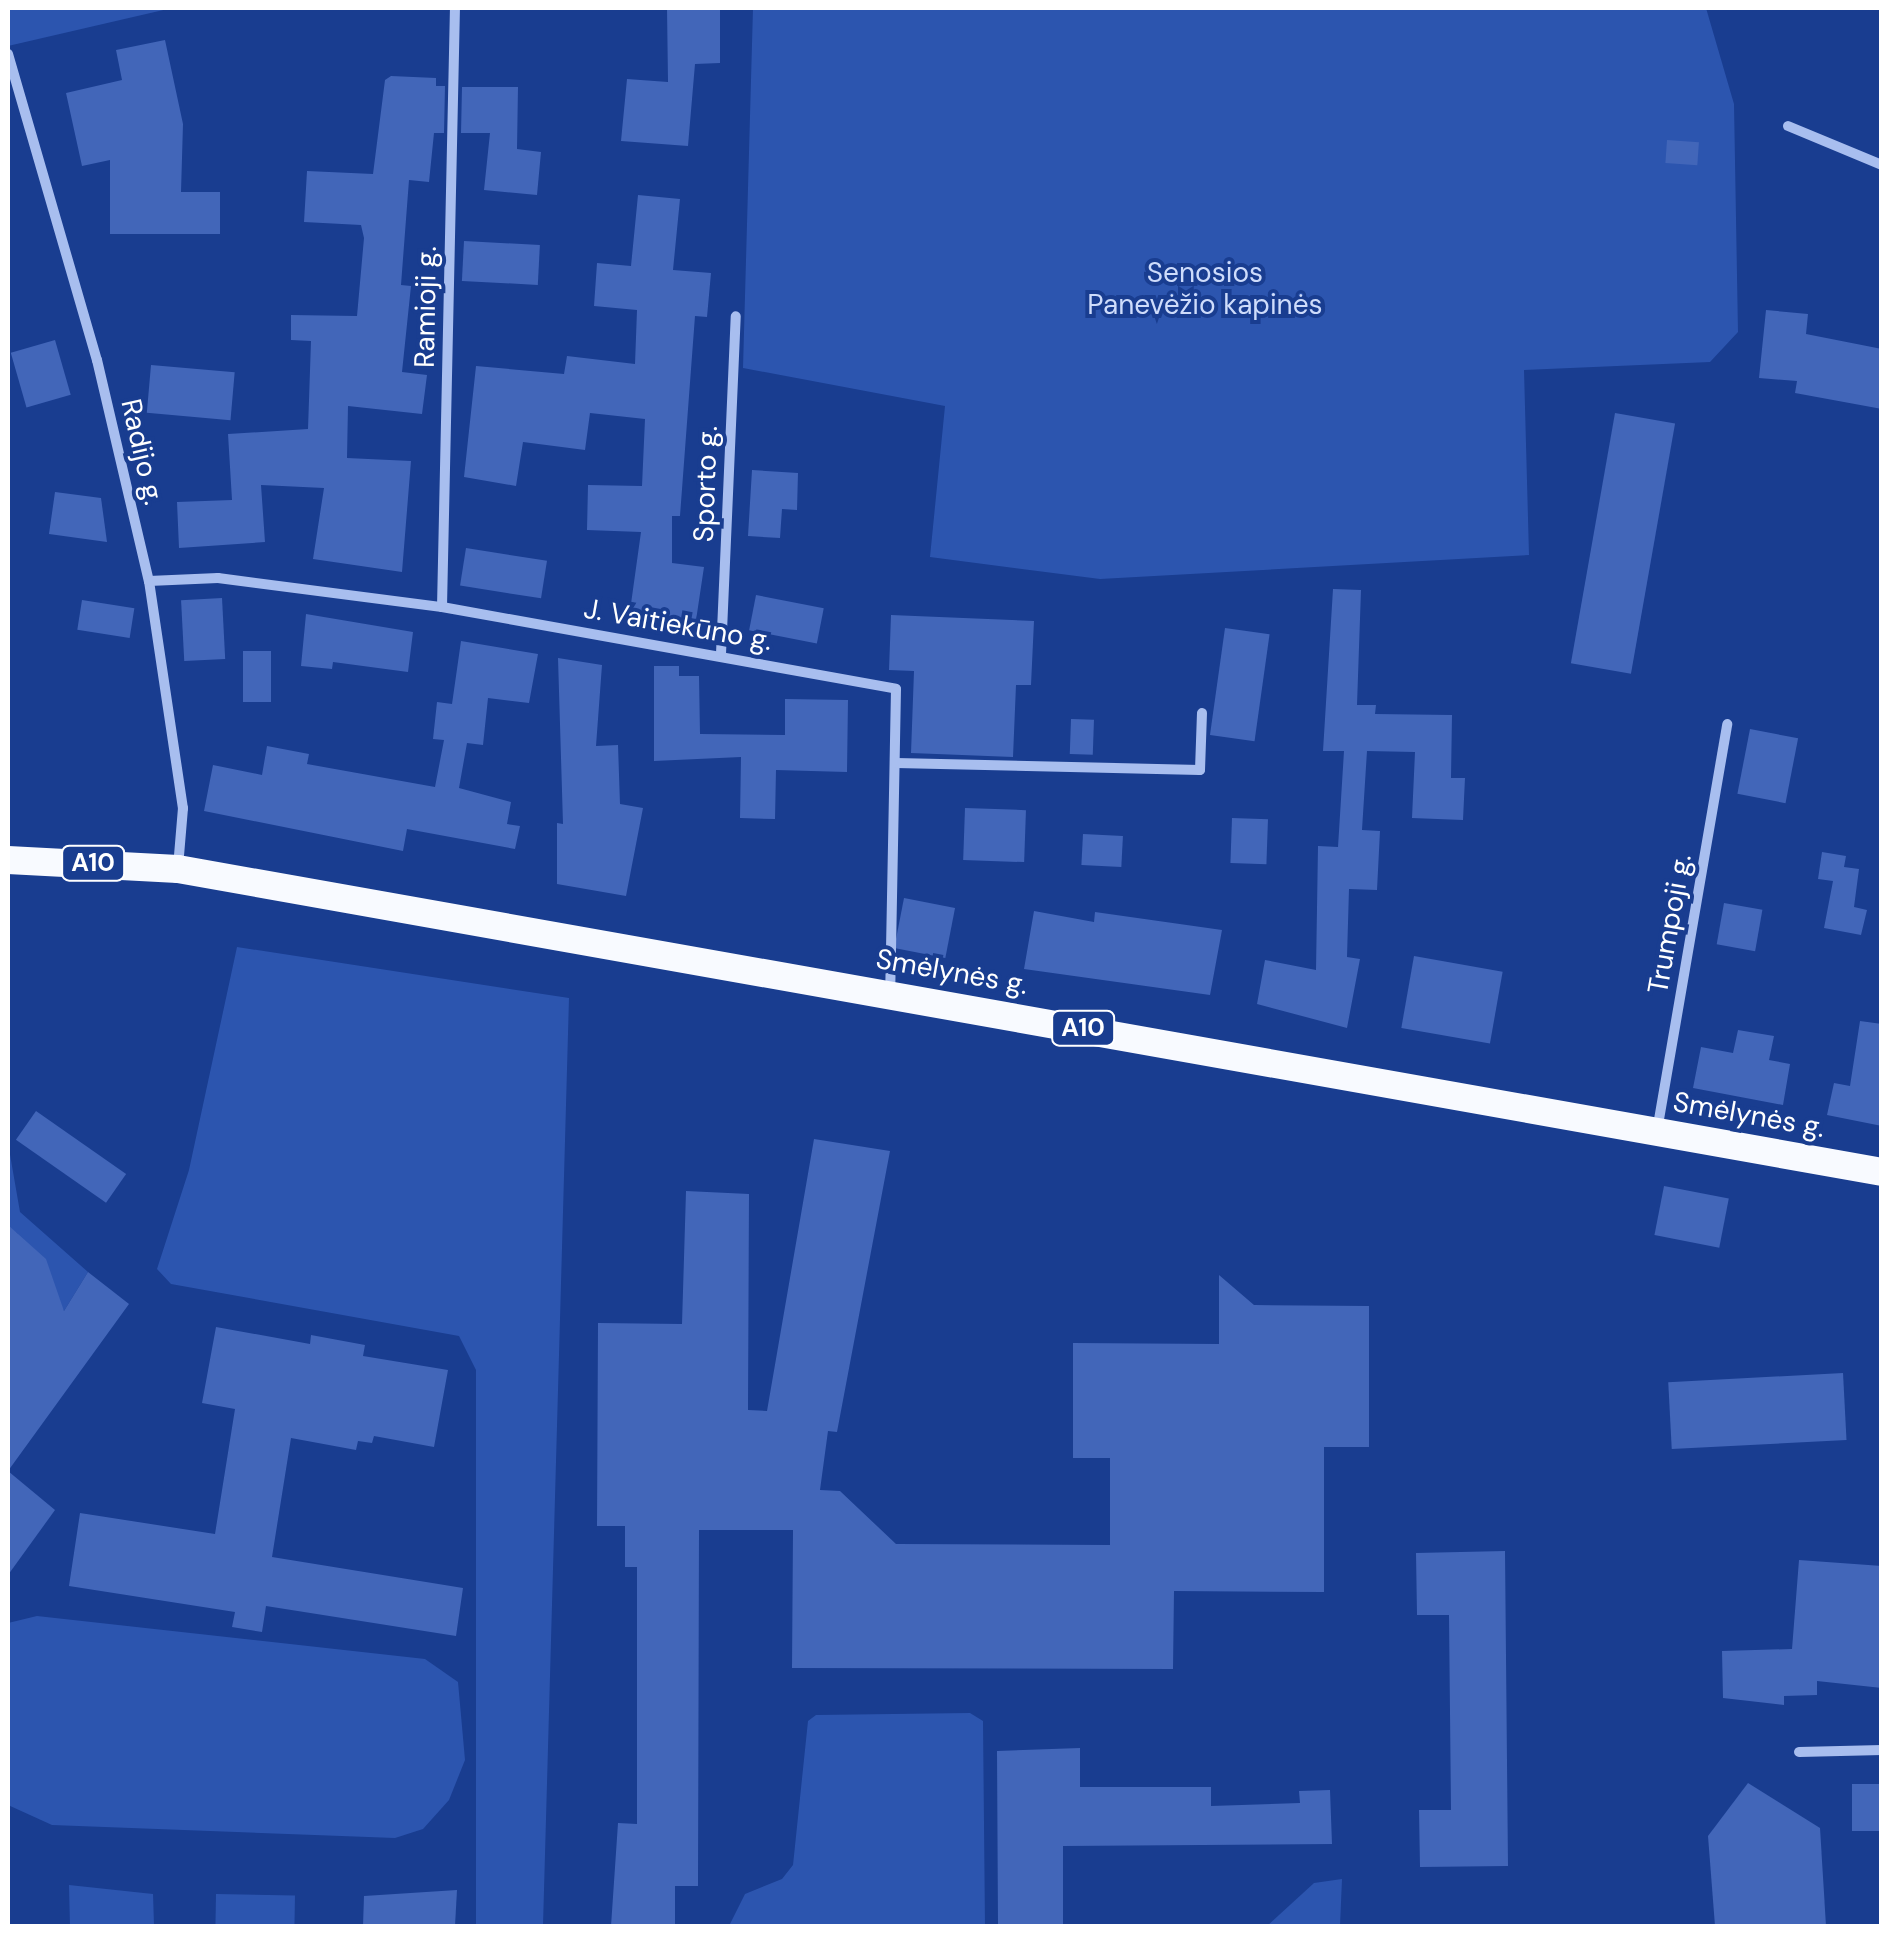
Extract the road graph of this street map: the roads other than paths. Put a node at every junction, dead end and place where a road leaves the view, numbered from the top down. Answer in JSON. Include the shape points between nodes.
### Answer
{"nodes":[{"id":1,"x":455,"y":8,"type":"edge"},
{"id":2,"x":8,"y":54,"type":"edge"},
{"id":3,"x":1788,"y":126,"type":"dead end"},
{"id":4,"x":1882,"y":165,"type":"edge"},
{"id":5,"x":736,"y":316,"type":"dead end"},
{"id":6,"x":149,"y":581,"type":"junction"},
{"id":7,"x":442,"y":607,"type":"junction"},
{"id":8,"x":722,"y":654,"type":"junction"},
{"id":9,"x":1202,"y":713,"type":"dead end"},
{"id":10,"x":1728,"y":724,"type":"dead end"},
{"id":11,"x":896,"y":763,"type":"junction"},
{"id":12,"x":8,"y":860,"type":"edge"},
{"id":13,"x":178,"y":869,"type":"junction"},
{"id":14,"x":890,"y":994,"type":"junction"},
{"id":15,"x":1657,"y":1131,"type":"junction"},
{"id":16,"x":1882,"y":1172,"type":"edge"},
{"id":17,"x":1882,"y":1750,"type":"edge"},
{"id":18,"x":1798,"y":1752,"type":"dead end"}],
"edges":[{"from":1,"to":7,"type":"street","name":"Ramioji g."},
{"from":2,"to":6,"type":"street","name":"Radijo g.","via":[[97,360]]},
{"from":3,"to":4,"type":"street"},
{"from":5,"to":8,"type":"street","name":"Sporto g."},
{"from":6,"to":7,"type":"street","name":"J. Vaitiekūno g.","via":[[218,578]]},
{"from":6,"to":13,"type":"street","name":"Radijo g.","via":[[183,808]]},
{"from":7,"to":8,"type":"street","name":"J. Vaitiekūno g."},
{"from":8,"to":11,"type":"street","name":"J. Vaitiekūno g.","via":[[896,689]]},
{"from":9,"to":11,"type":"street","via":[[1200,770]]},
{"from":10,"to":15,"type":"street","name":"Trumpoji g."},
{"from":11,"to":14,"type":"street","name":"J. Vaitiekūno g."},
{"from":12,"to":13,"type":"highway","name":"Smėlynės g.","number":"A10"},
{"from":13,"to":14,"type":"highway","name":"Smėlynės g.","number":"A10"},
{"from":14,"to":15,"type":"highway","name":"Smėlynės g.","number":"A10"},
{"from":15,"to":16,"type":"highway","name":"Smėlynės g.","number":"A10"},
{"from":17,"to":18,"type":"street"}]}
